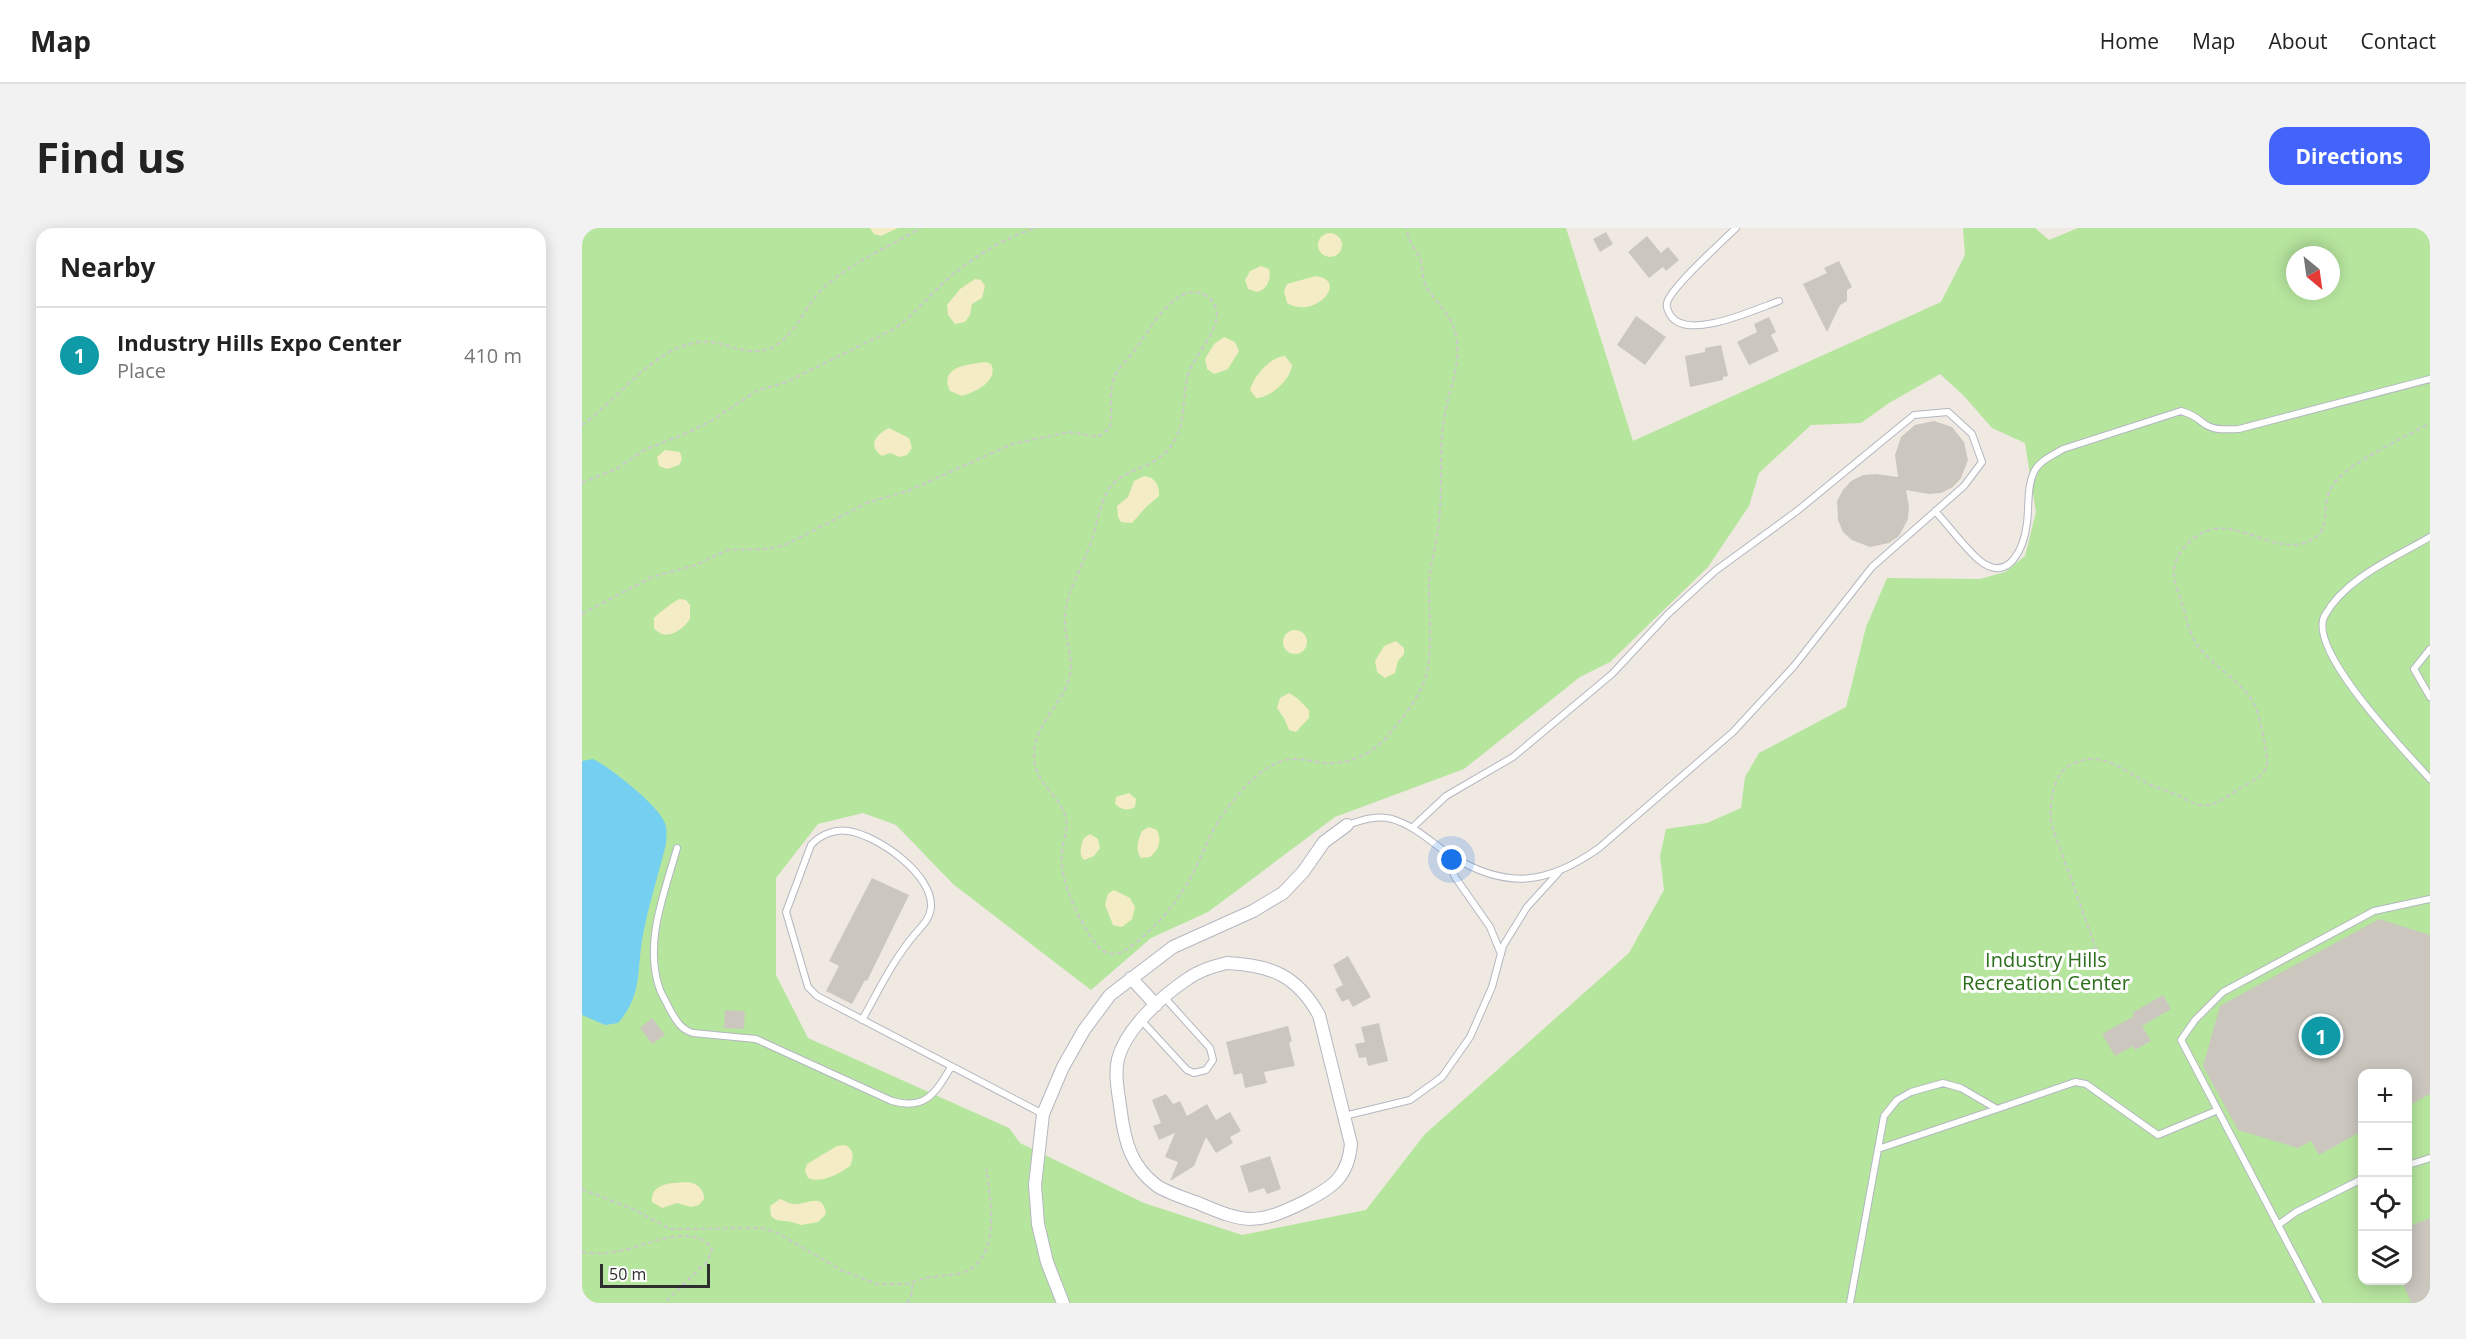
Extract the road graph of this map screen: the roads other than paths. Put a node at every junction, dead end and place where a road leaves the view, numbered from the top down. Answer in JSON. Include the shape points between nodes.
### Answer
{"nodes":[{"id":1,"x":1736,"y":228,"type":"edge"},
{"id":2,"x":1779,"y":302,"type":"dead end"},
{"id":3,"x":2430,"y":380,"type":"edge"},
{"id":4,"x":1935,"y":512,"type":"junction"},
{"id":5,"x":2430,"y":537,"type":"edge"},
{"id":6,"x":2430,"y":649,"type":"edge"},
{"id":7,"x":2430,"y":697,"type":"edge"},
{"id":8,"x":2430,"y":779,"type":"edge"},
{"id":9,"x":1347,"y":825,"type":"joint"},
{"id":10,"x":1413,"y":827,"type":"junction"},
{"id":11,"x":677,"y":848,"type":"dead end"},
{"id":12,"x":1441,"y":848,"type":"junction"},
{"id":13,"x":1559,"y":872,"type":"junction"},
{"id":14,"x":2430,"y":899,"type":"edge"},
{"id":15,"x":1501,"y":955,"type":"junction"},
{"id":16,"x":1131,"y":978,"type":"junction"},
{"id":17,"x":1160,"y":1002,"type":"junction"},
{"id":18,"x":862,"y":1020,"type":"junction"},
{"id":19,"x":1141,"y":1020,"type":"junction"},
{"id":20,"x":951,"y":1067,"type":"junction"},
{"id":21,"x":1997,"y":1109,"type":"junction"},
{"id":22,"x":2218,"y":1110,"type":"junction"},
{"id":23,"x":1043,"y":1114,"type":"junction"},
{"id":24,"x":1344,"y":1116,"type":"junction"},
{"id":25,"x":1878,"y":1149,"type":"junction"},
{"id":26,"x":2430,"y":1158,"type":"edge"},
{"id":27,"x":2412,"y":1164,"type":"edge"},
{"id":28,"x":2358,"y":1181,"type":"edge"},
{"id":29,"x":2278,"y":1226,"type":"junction"},
{"id":30,"x":1063,"y":1303,"type":"edge"},
{"id":31,"x":1850,"y":1303,"type":"edge"},
{"id":32,"x":2319,"y":1303,"type":"edge"}],
"edges":[{"from":1,"to":2,"type":"lane","via":[[1675,290],[1667,303],[1669,313],[1684,326],[1701,327]]},
{"from":3,"to":4,"type":"lane","via":[[2239,429],[2209,426],[2196,415],[2181,411],[2063,449],[2035,470],[2023,543],[2016,560],[2007,565],[1994,568],[1980,561]]},
{"from":4,"to":10,"type":"lane","via":[[1964,486],[1982,462],[1972,434],[1948,412],[1914,415],[1797,511],[1715,571],[1612,674],[1522,749],[1446,796]]},
{"from":4,"to":13,"type":"lane","via":[[1872,567],[1794,666],[1733,732],[1599,848]]},
{"from":5,"to":8,"type":"lane","via":[[2350,586],[2323,618],[2321,631],[2325,646],[2367,708]]},
{"from":6,"to":7,"type":"lane","via":[[2414,669]]},
{"from":9,"to":10,"type":"lane","via":[[1370,818],[1390,819]]},
{"from":9,"to":16,"type":"street","via":[[1324,842],[1283,893],[1173,947]]},
{"from":10,"to":12,"type":"lane"},
{"from":11,"to":20,"type":"lane","via":[[657,920],[654,960],[659,987],[684,1030],[756,1039],[906,1105],[927,1100]]},
{"from":12,"to":13,"type":"lane","via":[[1496,876],[1540,878]]},
{"from":12,"to":15,"type":"lane","via":[[1455,877],[1490,927]]},
{"from":13,"to":15,"type":"lane","via":[[1527,907]]},
{"from":14,"to":22,"type":"lane","via":[[2374,911],[2223,992],[2181,1040]]},
{"from":15,"to":24,"type":"lane","via":[[1470,1037],[1442,1077],[1410,1100]]},
{"from":16,"to":17,"type":"street"},
{"from":16,"to":23,"type":"street","via":[[1110,995],[1084,1030]]},
{"from":17,"to":19,"type":"street"},
{"from":17,"to":19,"type":"lane","via":[[1210,1048],[1213,1060],[1206,1070],[1187,1070]]},
{"from":17,"to":24,"type":"street","via":[[1189,978],[1227,963],[1265,966],[1282,976],[1305,994],[1319,1015]]},
{"from":18,"to":18,"type":"lane","via":[[808,987],[786,912],[811,845],[834,832],[857,833],[895,854],[922,880],[931,900],[928,919],[900,951]]},
{"from":18,"to":20,"type":"lane"},
{"from":19,"to":24,"type":"street","via":[[1122,1047],[1117,1080],[1125,1140],[1132,1157],[1157,1186],[1231,1217],[1263,1219],[1278,1215],[1324,1192],[1343,1173],[1351,1144]]},
{"from":20,"to":23,"type":"lane"},
{"from":21,"to":22,"type":"lane","via":[[2075,1082],[2086,1084],[2158,1135]]},
{"from":21,"to":25,"type":"lane"},
{"from":21,"to":25,"type":"lane","via":[[1961,1088],[1943,1083],[1911,1092],[1884,1116]]},
{"from":22,"to":29,"type":"lane"},
{"from":23,"to":30,"type":"street","via":[[1035,1185],[1038,1224]]},
{"from":25,"to":31,"type":"lane"},
{"from":26,"to":27,"type":"lane"},
{"from":28,"to":29,"type":"lane","via":[[2296,1212]]},
{"from":29,"to":32,"type":"lane"}]}
